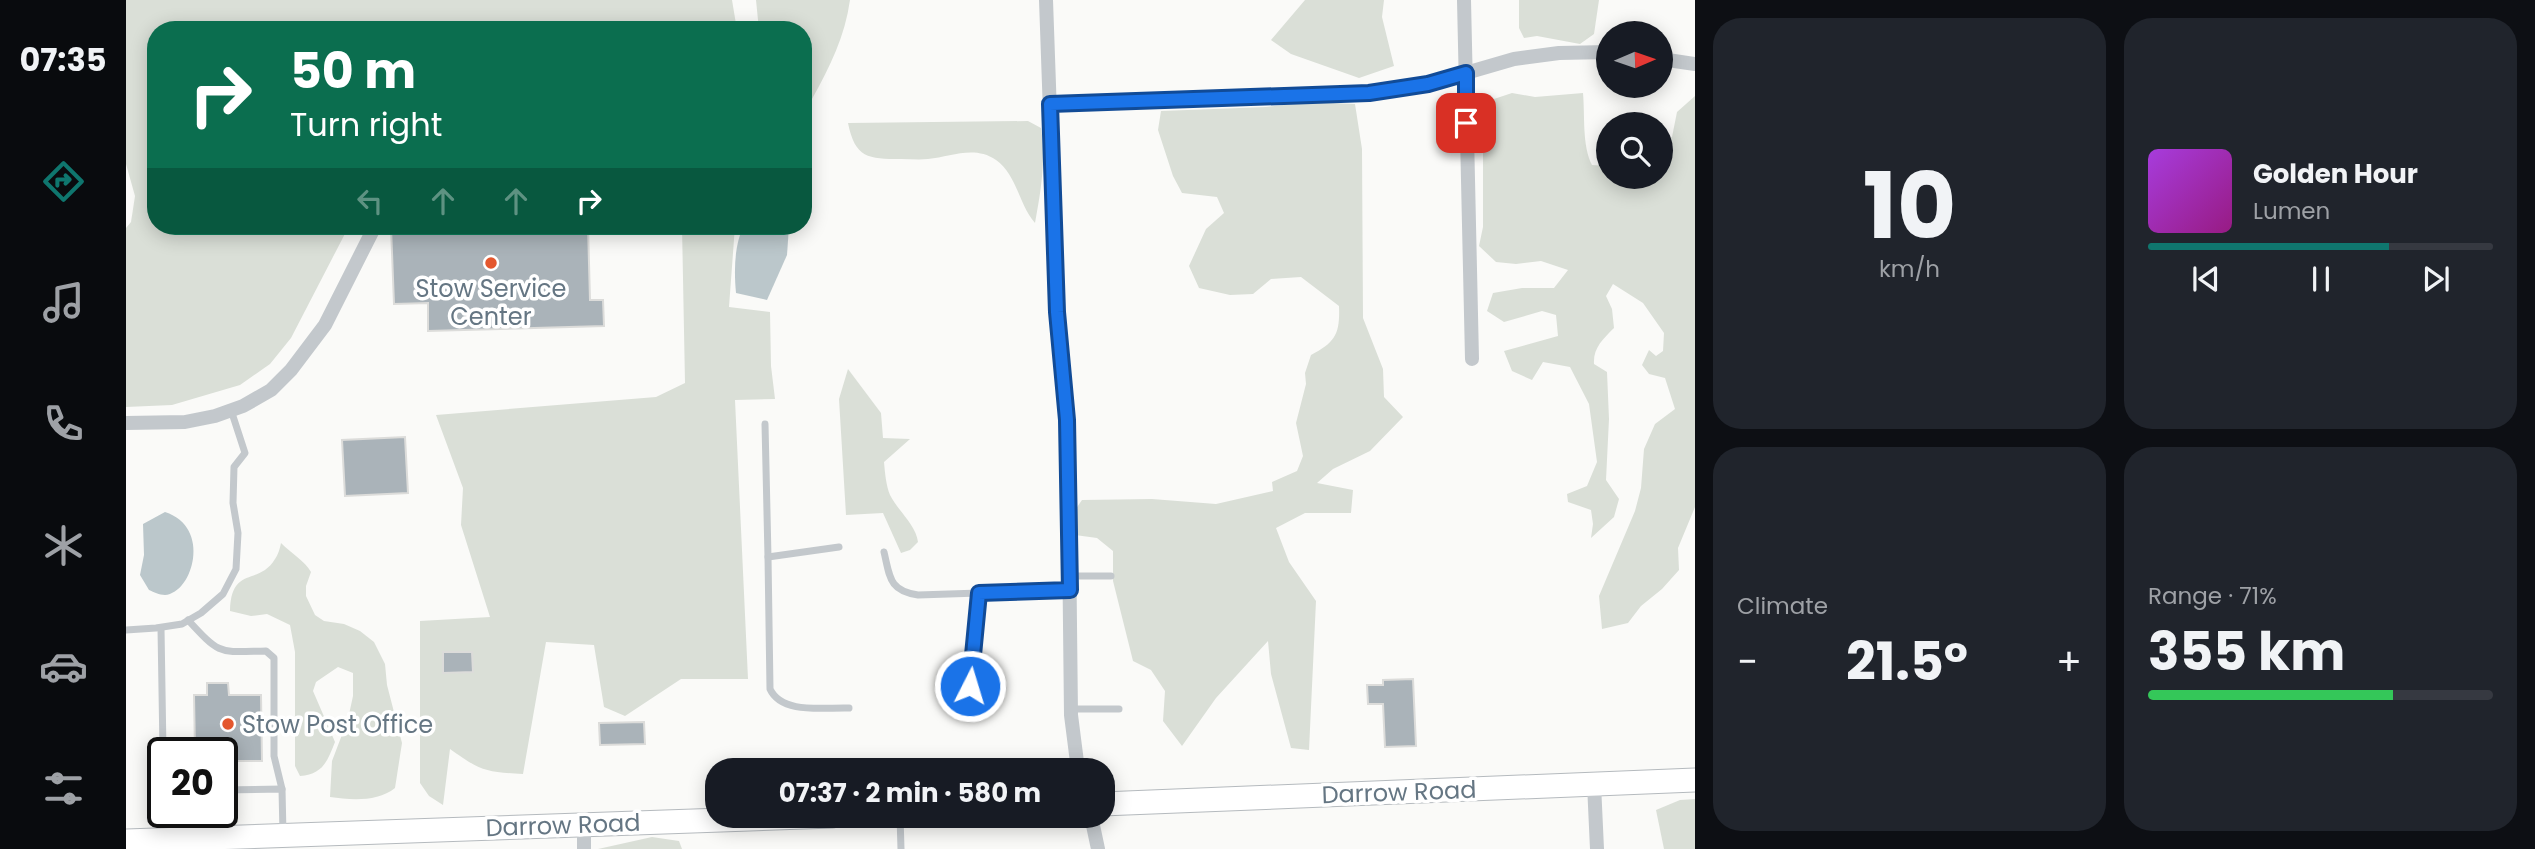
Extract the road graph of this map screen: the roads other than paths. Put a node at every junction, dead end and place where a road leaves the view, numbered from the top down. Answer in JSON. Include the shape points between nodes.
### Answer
{"nodes":[{"id":1,"x":1046,"y":0,"type":"edge"},
{"id":2,"x":1464,"y":0,"type":"edge"},
{"id":3,"x":1596,"y":53,"type":"edge"},
{"id":4,"x":1673,"y":61,"type":"edge"},
{"id":5,"x":1695,"y":64,"type":"edge"},
{"id":6,"x":1466,"y":73,"type":"junction"},
{"id":7,"x":1050,"y":104,"type":"junction"},
{"id":8,"x":370,"y":235,"type":"edge"},
{"id":9,"x":1472,"y":359,"type":"dead end"},
{"id":10,"x":231,"y":410,"type":"junction"},
{"id":11,"x":126,"y":423,"type":"edge"},
{"id":12,"x":765,"y":424,"type":"dead end"},
{"id":13,"x":839,"y":547,"type":"dead end"},
{"id":14,"x":884,"y":552,"type":"dead end"},
{"id":15,"x":768,"y":557,"type":"junction"},
{"id":16,"x":1111,"y":576,"type":"dead end"},
{"id":17,"x":1070,"y":583,"type":"junction"},
{"id":18,"x":979,"y":593,"type":"junction"},
{"id":19,"x":188,"y":620,"type":"junction"},
{"id":20,"x":161,"y":628,"type":"junction"},
{"id":21,"x":126,"y":630,"type":"edge"},
{"id":22,"x":960,"y":695,"type":"dead end"},
{"id":23,"x":849,"y":708,"type":"dead end"},
{"id":24,"x":1071,"y":709,"type":"junction"},
{"id":25,"x":1119,"y":709,"type":"dead end"},
{"id":26,"x":163,"y":737,"type":"edge"},
{"id":27,"x":1077,"y":758,"type":"edge"},
{"id":28,"x":1695,"y":780,"type":"edge"},
{"id":29,"x":1594,"y":784,"type":"junction"},
{"id":30,"x":282,"y":789,"type":"junction"},
{"id":31,"x":238,"y":790,"type":"edge"},
{"id":32,"x":1115,"y":803,"type":"edge"},
{"id":33,"x":705,"y":820,"type":"edge"},
{"id":34,"x":584,"y":824,"type":"junction"},
{"id":35,"x":900,"y":828,"type":"edge"},
{"id":36,"x":1094,"y":828,"type":"edge"},
{"id":37,"x":283,"y":835,"type":"junction"},
{"id":38,"x":126,"y":841,"type":"edge"},
{"id":39,"x":584,"y":849,"type":"edge"},
{"id":40,"x":901,"y":849,"type":"edge"},
{"id":41,"x":1098,"y":849,"type":"edge"},
{"id":42,"x":1597,"y":849,"type":"edge"}],
"edges":[{"from":1,"to":7,"type":"street"},
{"from":2,"to":6,"type":"street"},
{"from":3,"to":6,"type":"street","via":[[1514,59]]},
{"from":4,"to":5,"type":"street"},
{"from":6,"to":7,"type":"street","via":[[1369,93]]},
{"from":6,"to":9,"type":"street"},
{"from":7,"to":17,"type":"street","via":[[1057,312],[1067,420]]},
{"from":8,"to":10,"type":"street","via":[[325,325],[291,370],[271,390]]},
{"from":10,"to":11,"type":"street","via":[[185,422]]},
{"from":10,"to":19,"type":"lane","via":[[245,453],[234,467],[236,569],[223,594]]},
{"from":12,"to":15,"type":"lane"},
{"from":13,"to":15,"type":"lane"},
{"from":14,"to":18,"type":"lane","via":[[896,589],[905,593]]},
{"from":15,"to":23,"type":"lane","via":[[770,690],[782,704]]},
{"from":16,"to":17,"type":"lane"},
{"from":17,"to":18,"type":"lane"},
{"from":17,"to":24,"type":"street"},
{"from":18,"to":22,"type":"lane","via":[[970,686]]},
{"from":19,"to":20,"type":"lane"},
{"from":19,"to":30,"type":"lane","via":[[215,648],[266,651],[274,658],[274,756]]},
{"from":20,"to":21,"type":"lane"},
{"from":20,"to":26,"type":"lane"},
{"from":24,"to":25,"type":"lane"},
{"from":24,"to":27,"type":"street"},
{"from":28,"to":29,"type":"main road","name":"Darrow Road"},
{"from":29,"to":32,"type":"main road","name":"Darrow Road"},
{"from":29,"to":42,"type":"street"},
{"from":30,"to":31,"type":"lane"},
{"from":30,"to":37,"type":"lane"},
{"from":33,"to":34,"type":"main road","name":"Darrow Road"},
{"from":34,"to":37,"type":"main road","name":"Darrow Road"},
{"from":34,"to":39,"type":"street"},
{"from":35,"to":40,"type":"lane"},
{"from":36,"to":41,"type":"street"},
{"from":37,"to":38,"type":"main road","name":"Darrow Road"}]}
